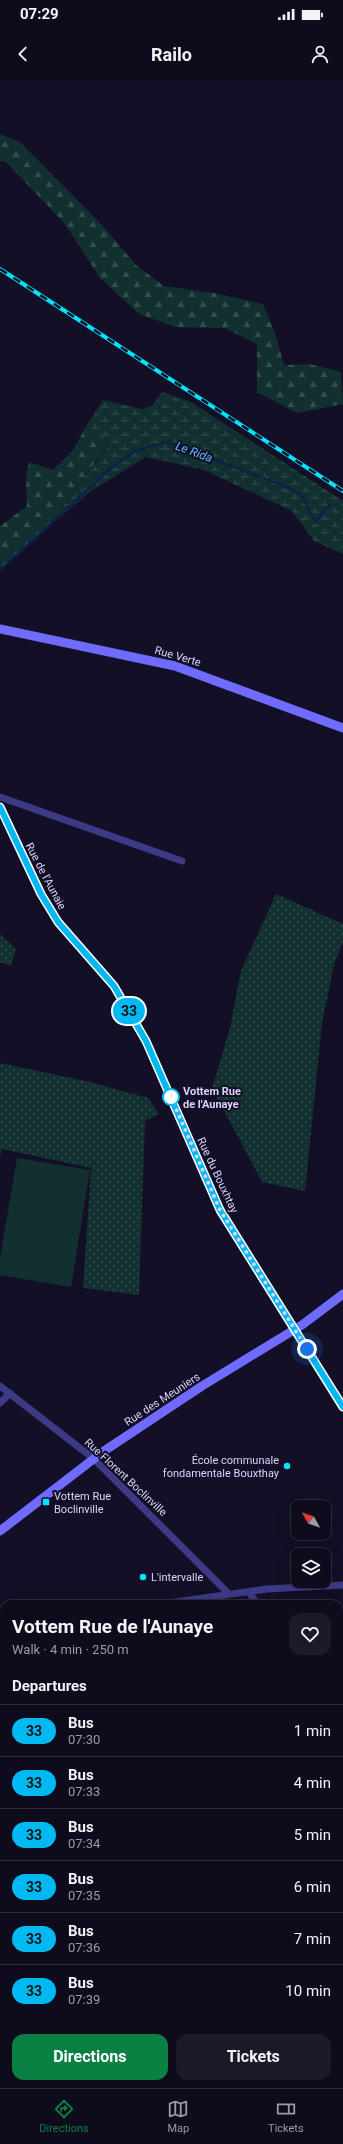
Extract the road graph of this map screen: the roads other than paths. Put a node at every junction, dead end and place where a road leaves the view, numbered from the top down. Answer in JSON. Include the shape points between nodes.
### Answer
{"nodes":[{"id":1,"x":0,"y":629,"type":"edge"},
{"id":2,"x":343,"y":728,"type":"edge"},
{"id":3,"x":0,"y":797,"type":"edge"},
{"id":4,"x":0,"y":807,"type":"edge"},
{"id":5,"x":182,"y":861,"type":"dead end"},
{"id":6,"x":114,"y":986,"type":"joint"},
{"id":7,"x":343,"y":1294,"type":"edge"},
{"id":8,"x":295,"y":1330,"type":"junction"},
{"id":9,"x":0,"y":1386,"type":"edge"},
{"id":10,"x":10,"y":1393,"type":"junction"},
{"id":11,"x":0,"y":1402,"type":"edge"},
{"id":12,"x":343,"y":1407,"type":"edge"},
{"id":13,"x":94,"y":1459,"type":"junction"},
{"id":14,"x":0,"y":1531,"type":"edge"},
{"id":15,"x":343,"y":1585,"type":"edge"},
{"id":16,"x":250,"y":1592,"type":"junction"},
{"id":17,"x":229,"y":1594,"type":"junction"},
{"id":18,"x":189,"y":1600,"type":"edge"},
{"id":19,"x":255,"y":1600,"type":"edge"}],
"edges":[{"from":1,"to":2,"type":"street","name":"Rue Verte","via":[[175,666]]},
{"from":3,"to":5,"type":"street"},
{"from":4,"to":6,"type":"street","name":"Rue de l'Aunaie","via":[[37,888],[58,922]]},
{"from":6,"to":8,"type":"street","name":"Rue du Bouxhtay","via":[[146,1041],[220,1210]]},
{"from":7,"to":8,"type":"street","name":"Rue des Meuniers"},
{"from":8,"to":12,"type":"street","name":"Rue du Bouxhtay"},
{"from":8,"to":13,"type":"street","name":"Rue des Meuniers","via":[[202,1386]]},
{"from":9,"to":10,"type":"street","name":"Rue Florent Boclinville"},
{"from":10,"to":11,"type":"street"},
{"from":10,"to":13,"type":"street","name":"Rue Florent Boclinville"},
{"from":13,"to":14,"type":"street","name":"Rue des Meuniers"},
{"from":13,"to":17,"type":"street","name":"Rue Florent Boclinville"},
{"from":15,"to":16,"type":"street"},
{"from":16,"to":17,"type":"street"},
{"from":16,"to":19,"type":"street"},
{"from":17,"to":18,"type":"street"}]}
